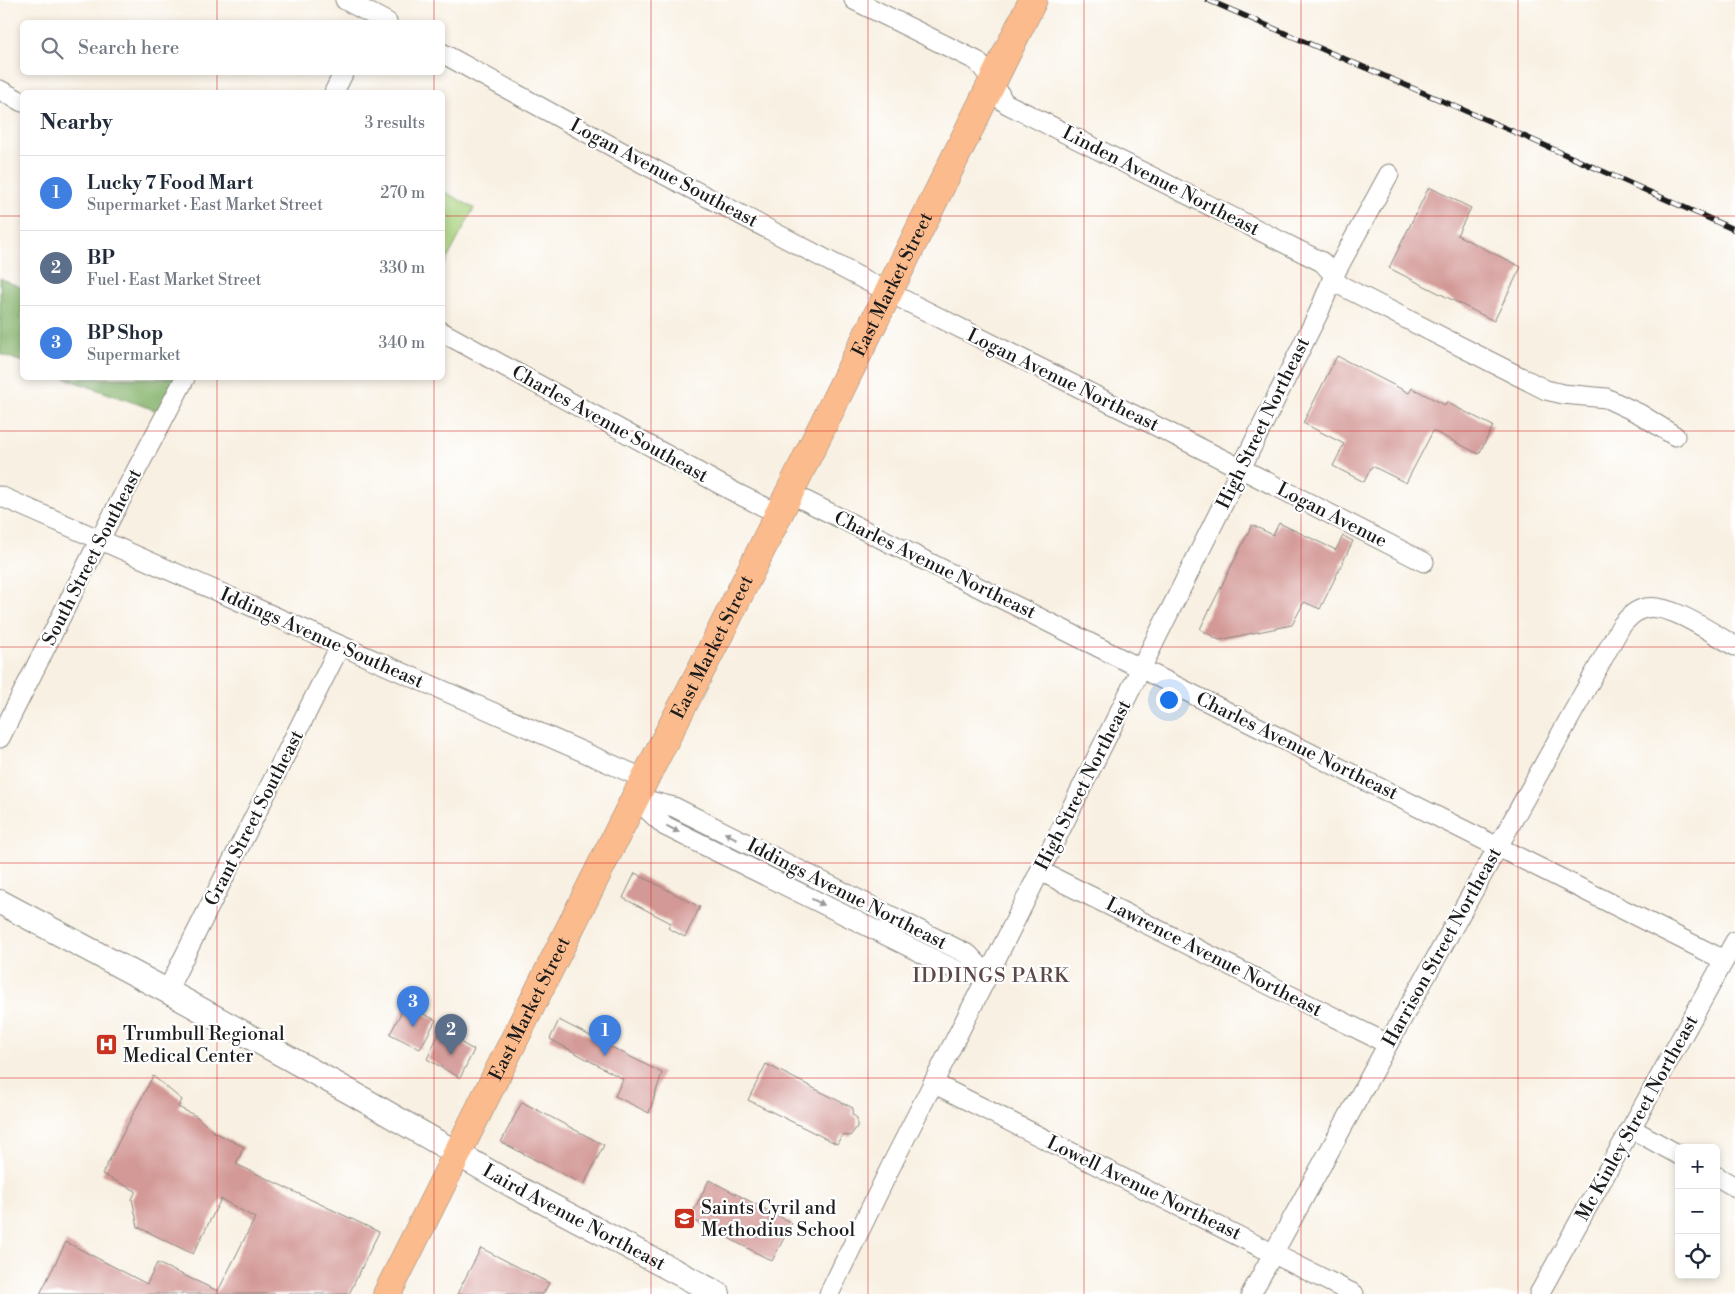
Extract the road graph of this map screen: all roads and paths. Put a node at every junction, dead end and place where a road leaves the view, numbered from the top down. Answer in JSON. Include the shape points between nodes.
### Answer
{"nodes":[{"id":1,"x":345,"y":0,"type":"edge"},
{"id":2,"x":854,"y":0,"type":"edge"},
{"id":3,"x":1033,"y":0,"type":"edge"},
{"id":4,"x":379,"y":15,"type":"edge"},
{"id":5,"x":445,"y":55,"type":"edge"},
{"id":6,"x":342,"y":75,"type":"edge"},
{"id":7,"x":992,"y":81,"type":"junction"},
{"id":8,"x":0,"y":90,"type":"edge"},
{"id":9,"x":335,"y":90,"type":"edge"},
{"id":10,"x":20,"y":101,"type":"edge"},
{"id":11,"x":1389,"y":174,"type":"dead end"},
{"id":12,"x":1334,"y":276,"type":"junction"},
{"id":13,"x":888,"y":292,"type":"junction"},
{"id":14,"x":445,"y":334,"type":"edge"},
{"id":15,"x":184,"y":380,"type":"edge"},
{"id":16,"x":1675,"y":436,"type":"dead end"},
{"id":17,"x":1240,"y":468,"type":"junction"},
{"id":18,"x":0,"y":496,"type":"edge"},
{"id":19,"x":784,"y":503,"type":"junction"},
{"id":20,"x":100,"y":539,"type":"junction"},
{"id":21,"x":1424,"y":562,"type":"dead end"},
{"id":22,"x":340,"y":646,"type":"junction"},
{"id":23,"x":1735,"y":646,"type":"edge"},
{"id":24,"x":1142,"y":668,"type":"junction"},
{"id":25,"x":0,"y":738,"type":"edge"},
{"id":26,"x":640,"y":789,"type":"junction"},
{"id":27,"x":1498,"y":846,"type":"junction"},
{"id":28,"x":1040,"y":870,"type":"junction"},
{"id":29,"x":0,"y":902,"type":"edge"},
{"id":30,"x":1735,"y":941,"type":"edge"},
{"id":31,"x":1724,"y":960,"type":"junction"},
{"id":32,"x":988,"y":975,"type":"junction"},
{"id":33,"x":168,"y":991,"type":"junction"},
{"id":34,"x":1388,"y":1044,"type":"junction"},
{"id":35,"x":933,"y":1083,"type":"junction"},
{"id":36,"x":1632,"y":1129,"type":"junction"},
{"id":37,"x":458,"y":1153,"type":"junction"},
{"id":38,"x":1675,"y":1153,"type":"edge"},
{"id":39,"x":1720,"y":1178,"type":"edge"},
{"id":40,"x":1735,"y":1187,"type":"edge"},
{"id":41,"x":1272,"y":1252,"type":"junction"},
{"id":42,"x":387,"y":1294,"type":"edge"},
{"id":43,"x":718,"y":1294,"type":"edge"},
{"id":44,"x":828,"y":1294,"type":"edge"},
{"id":45,"x":1251,"y":1294,"type":"edge"},
{"id":46,"x":1354,"y":1294,"type":"edge"},
{"id":47,"x":1539,"y":1294,"type":"edge"}],
"edges":[{"from":1,"to":4,"type":"street"},
{"from":2,"to":7,"type":"street","name":"Linden Avenue Northeast","via":[[977,62]]},
{"from":3,"to":7,"type":"main road","name":"East Market Street"},
{"from":5,"to":13,"type":"street","name":"Logan Avenue Southeast"},
{"from":6,"to":9,"type":"street"},
{"from":7,"to":12,"type":"street","name":"Linden Avenue Northeast","via":[[1007,104],[1322,262]]},
{"from":7,"to":13,"type":"main road","name":"East Market Street"},
{"from":8,"to":10,"type":"street"},
{"from":11,"to":12,"type":"street","name":"High Street Northeast"},
{"from":12,"to":16,"type":"street","name":"Linden Avenue Northeast","via":[[1338,284],[1546,390],[1606,398]]},
{"from":12,"to":17,"type":"street","name":"High Street Northeast"},
{"from":13,"to":17,"type":"street","name":"Logan Avenue Northeast"},
{"from":13,"to":19,"type":"main road","name":"East Market Street"},
{"from":14,"to":19,"type":"street","name":"Charles Avenue Southeast","via":[[738,494]]},
{"from":15,"to":20,"type":"street","name":"South Street Southeast"},
{"from":17,"to":21,"type":"street","name":"Logan Avenue"},
{"from":17,"to":24,"type":"street","name":"High Street Northeast"},
{"from":18,"to":20,"type":"street","name":"Iddings Avenue Southeast"},
{"from":19,"to":24,"type":"street","name":"Charles Avenue Northeast"},
{"from":19,"to":26,"type":"main road","name":"East Market Street"},
{"from":20,"to":22,"type":"street","name":"Iddings Avenue Southeast"},
{"from":20,"to":25,"type":"street","name":"South Street Southeast"},
{"from":22,"to":26,"type":"street","name":"Iddings Avenue Southeast"},
{"from":22,"to":33,"type":"street","name":"Grant Street Southeast"},
{"from":23,"to":27,"type":"street","name":"Harrison Street Northeast","via":[[1661,608],[1643,608],[1634,613],[1621,626]]},
{"from":24,"to":27,"type":"street","name":"Charles Avenue Northeast"},
{"from":24,"to":28,"type":"street","name":"High Street Northeast"},
{"from":26,"to":32,"type":"street","name":"Iddings Avenue Northeast","via":[[665,826],[960,972]]},
{"from":26,"to":37,"type":"main road","name":"East Market Street"},
{"from":27,"to":31,"type":"street","name":"Charles Avenue Northeast"},
{"from":27,"to":34,"type":"street","name":"Harrison Street Northeast"},
{"from":28,"to":32,"type":"street","name":"High Street Northeast"},
{"from":28,"to":34,"type":"street","name":"Lawrence Avenue Northeast"},
{"from":29,"to":33,"type":"street","name":"Laird Avenue Northeast"},
{"from":30,"to":31,"type":"street","name":"Mc Kinley Street Northeast"},
{"from":31,"to":36,"type":"street","name":"Mc Kinley Street Northeast"},
{"from":32,"to":35,"type":"street","name":"High Street Northeast"},
{"from":33,"to":37,"type":"street","name":"Laird Avenue Northeast"},
{"from":34,"to":41,"type":"street","name":"Harrison Street Northeast"},
{"from":35,"to":41,"type":"street","name":"Lowell Avenue Northeast"},
{"from":35,"to":44,"type":"street","name":"High Street Northeast"},
{"from":36,"to":38,"type":"street"},
{"from":36,"to":47,"type":"street","name":"Mc Kinley Street Northeast"},
{"from":37,"to":42,"type":"main road","name":"East Market Street"},
{"from":37,"to":43,"type":"street","name":"Laird Avenue Northeast"},
{"from":39,"to":40,"type":"street"},
{"from":41,"to":45,"type":"street","name":"Harrison Street Northeast"},
{"from":41,"to":46,"type":"street","name":"Lowell Avenue Northeast"}]}
